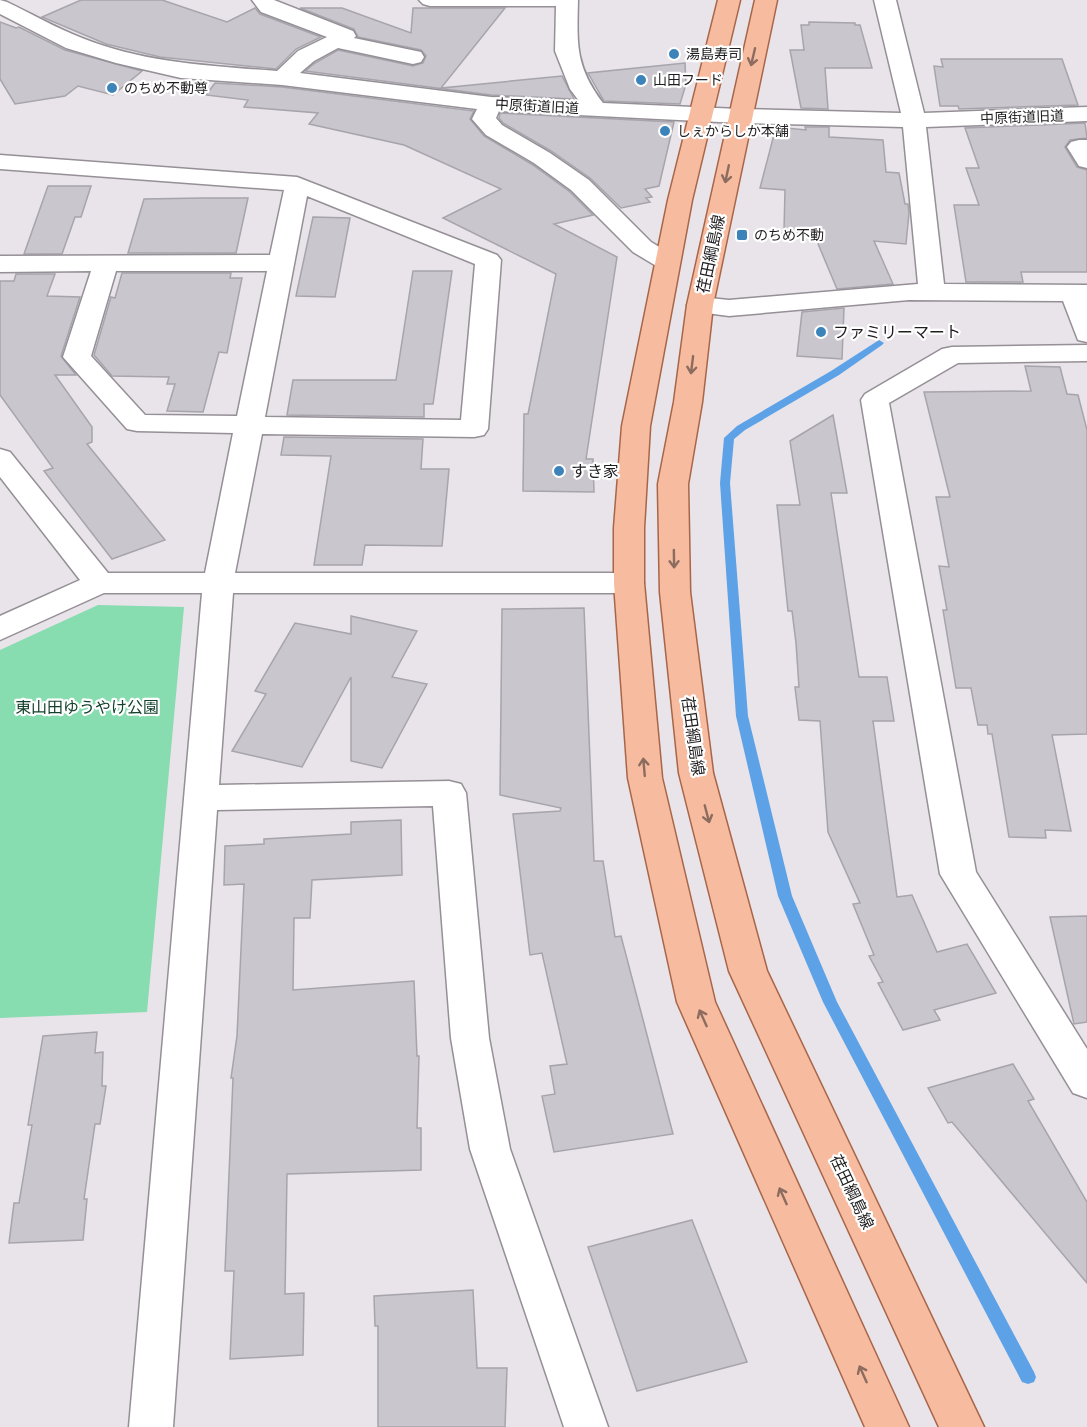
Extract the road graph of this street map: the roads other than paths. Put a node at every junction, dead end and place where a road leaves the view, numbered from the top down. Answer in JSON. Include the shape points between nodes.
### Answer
{"nodes":[{"id":1,"x":263,"y":0,"type":"edge"},
{"id":2,"x":430,"y":0,"type":"edge"},
{"id":3,"x":567,"y":0,"type":"edge"},
{"id":4,"x":729,"y":0,"type":"edge"},
{"id":5,"x":766,"y":0,"type":"edge"},
{"id":6,"x":885,"y":0,"type":"edge"},
{"id":7,"x":0,"y":6,"type":"edge"},
{"id":8,"x":335,"y":41,"type":"junction"},
{"id":9,"x":413,"y":57,"type":"dead end"},
{"id":10,"x":282,"y":78,"type":"junction"},
{"id":11,"x":491,"y":104,"type":"junction"},
{"id":12,"x":596,"y":109,"type":"junction"},
{"id":13,"x":700,"y":113,"type":"junction"},
{"id":14,"x":1087,"y":114,"type":"edge"},
{"id":15,"x":739,"y":116,"type":"junction"},
{"id":16,"x":914,"y":120,"type":"junction"},
{"id":17,"x":1087,"y":147,"type":"edge"},
{"id":18,"x":1087,"y":161,"type":"edge"},
{"id":19,"x":0,"y":162,"type":"edge"},
{"id":20,"x":297,"y":184,"type":"junction"},
{"id":21,"x":667,"y":262,"type":"junction"},
{"id":22,"x":106,"y":263,"type":"junction"},
{"id":23,"x":281,"y":263,"type":"junction"},
{"id":24,"x":0,"y":264,"type":"edge"},
{"id":25,"x":932,"y":293,"type":"junction"},
{"id":26,"x":1080,"y":293,"type":"edge"},
{"id":27,"x":700,"y":305,"type":"junction"},
{"id":28,"x":1087,"y":334,"type":"edge"},
{"id":29,"x":1087,"y":353,"type":"edge"},
{"id":30,"x":248,"y":427,"type":"junction"},
{"id":31,"x":0,"y":458,"type":"edge"},
{"id":32,"x":99,"y":583,"type":"junction"},
{"id":33,"x":218,"y":583,"type":"junction"},
{"id":34,"x":629,"y":583,"type":"junction"},
{"id":35,"x":0,"y":629,"type":"edge"},
{"id":36,"x":201,"y":798,"type":"junction"},
{"id":37,"x":1087,"y":1082,"type":"edge"},
{"id":38,"x":151,"y":1427,"type":"edge"},
{"id":39,"x":586,"y":1427,"type":"edge"},
{"id":40,"x":887,"y":1427,"type":"edge"},
{"id":41,"x":962,"y":1427,"type":"edge"}],
"edges":[{"from":1,"to":8,"type":"street","via":[[269,7],[345,36]]},
{"from":2,"to":3,"type":"street"},
{"from":3,"to":12,"type":"street","via":[[566,51],[581,89]]},
{"from":4,"to":13,"type":"main road"},
{"from":5,"to":15,"type":"main road","name":"荏田綱島線","one_way":true},
{"from":6,"to":16,"type":"street"},
{"from":7,"to":10,"type":"street","name":"中原街道旧道","via":[[74,43],[124,58],[181,70]]},
{"from":8,"to":9,"type":"street"},
{"from":8,"to":10,"type":"street","via":[[306,56]]},
{"from":10,"to":11,"type":"street","name":"中原街道旧道"},
{"from":11,"to":12,"type":"street","name":"中原街道旧道"},
{"from":11,"to":21,"type":"street","via":[[484,119],[494,130],[580,185],[642,248]]},
{"from":12,"to":13,"type":"street","name":"中原街道旧道"},
{"from":13,"to":15,"type":"street","name":"中原街道旧道"},
{"from":13,"to":21,"type":"main road"},
{"from":14,"to":16,"type":"street","name":"中原街道旧道"},
{"from":15,"to":16,"type":"street","name":"中原街道旧道"},
{"from":15,"to":27,"type":"main road","name":"荏田綱島線","one_way":true},
{"from":16,"to":25,"type":"street"},
{"from":17,"to":18,"type":"street","via":[[1079,147]]},
{"from":19,"to":20,"type":"street"},
{"from":20,"to":23,"type":"street"},
{"from":20,"to":30,"type":"street","via":[[488,260],[474,429]]},
{"from":21,"to":34,"type":"main road","via":[[636,426]]},
{"from":22,"to":23,"type":"street"},
{"from":22,"to":24,"type":"street"},
{"from":22,"to":30,"type":"street","via":[[77,357],[137,423]]},
{"from":23,"to":30,"type":"street"},
{"from":25,"to":26,"type":"street"},
{"from":25,"to":27,"type":"street","via":[[729,308]]},
{"from":26,"to":28,"type":"street"},
{"from":27,"to":41,"type":"main road","name":"荏田綱島線","one_way":true,"via":[[673,484],[675,592],[696,773],[748,971]]},
{"from":29,"to":37,"type":"street","via":[[1033,349],[952,355],[876,400],[958,874]]},
{"from":30,"to":33,"type":"street"},
{"from":31,"to":32,"type":"street"},
{"from":32,"to":33,"type":"street"},
{"from":32,"to":35,"type":"street"},
{"from":33,"to":34,"type":"street"},
{"from":33,"to":36,"type":"street"},
{"from":40,"to":34,"type":"main road","one_way":true,"via":[[696,1002],[645,778]]},
{"from":36,"to":38,"type":"street"},
{"from":36,"to":39,"type":"street","via":[[449,793],[470,1038],[490,1149]]}]}
